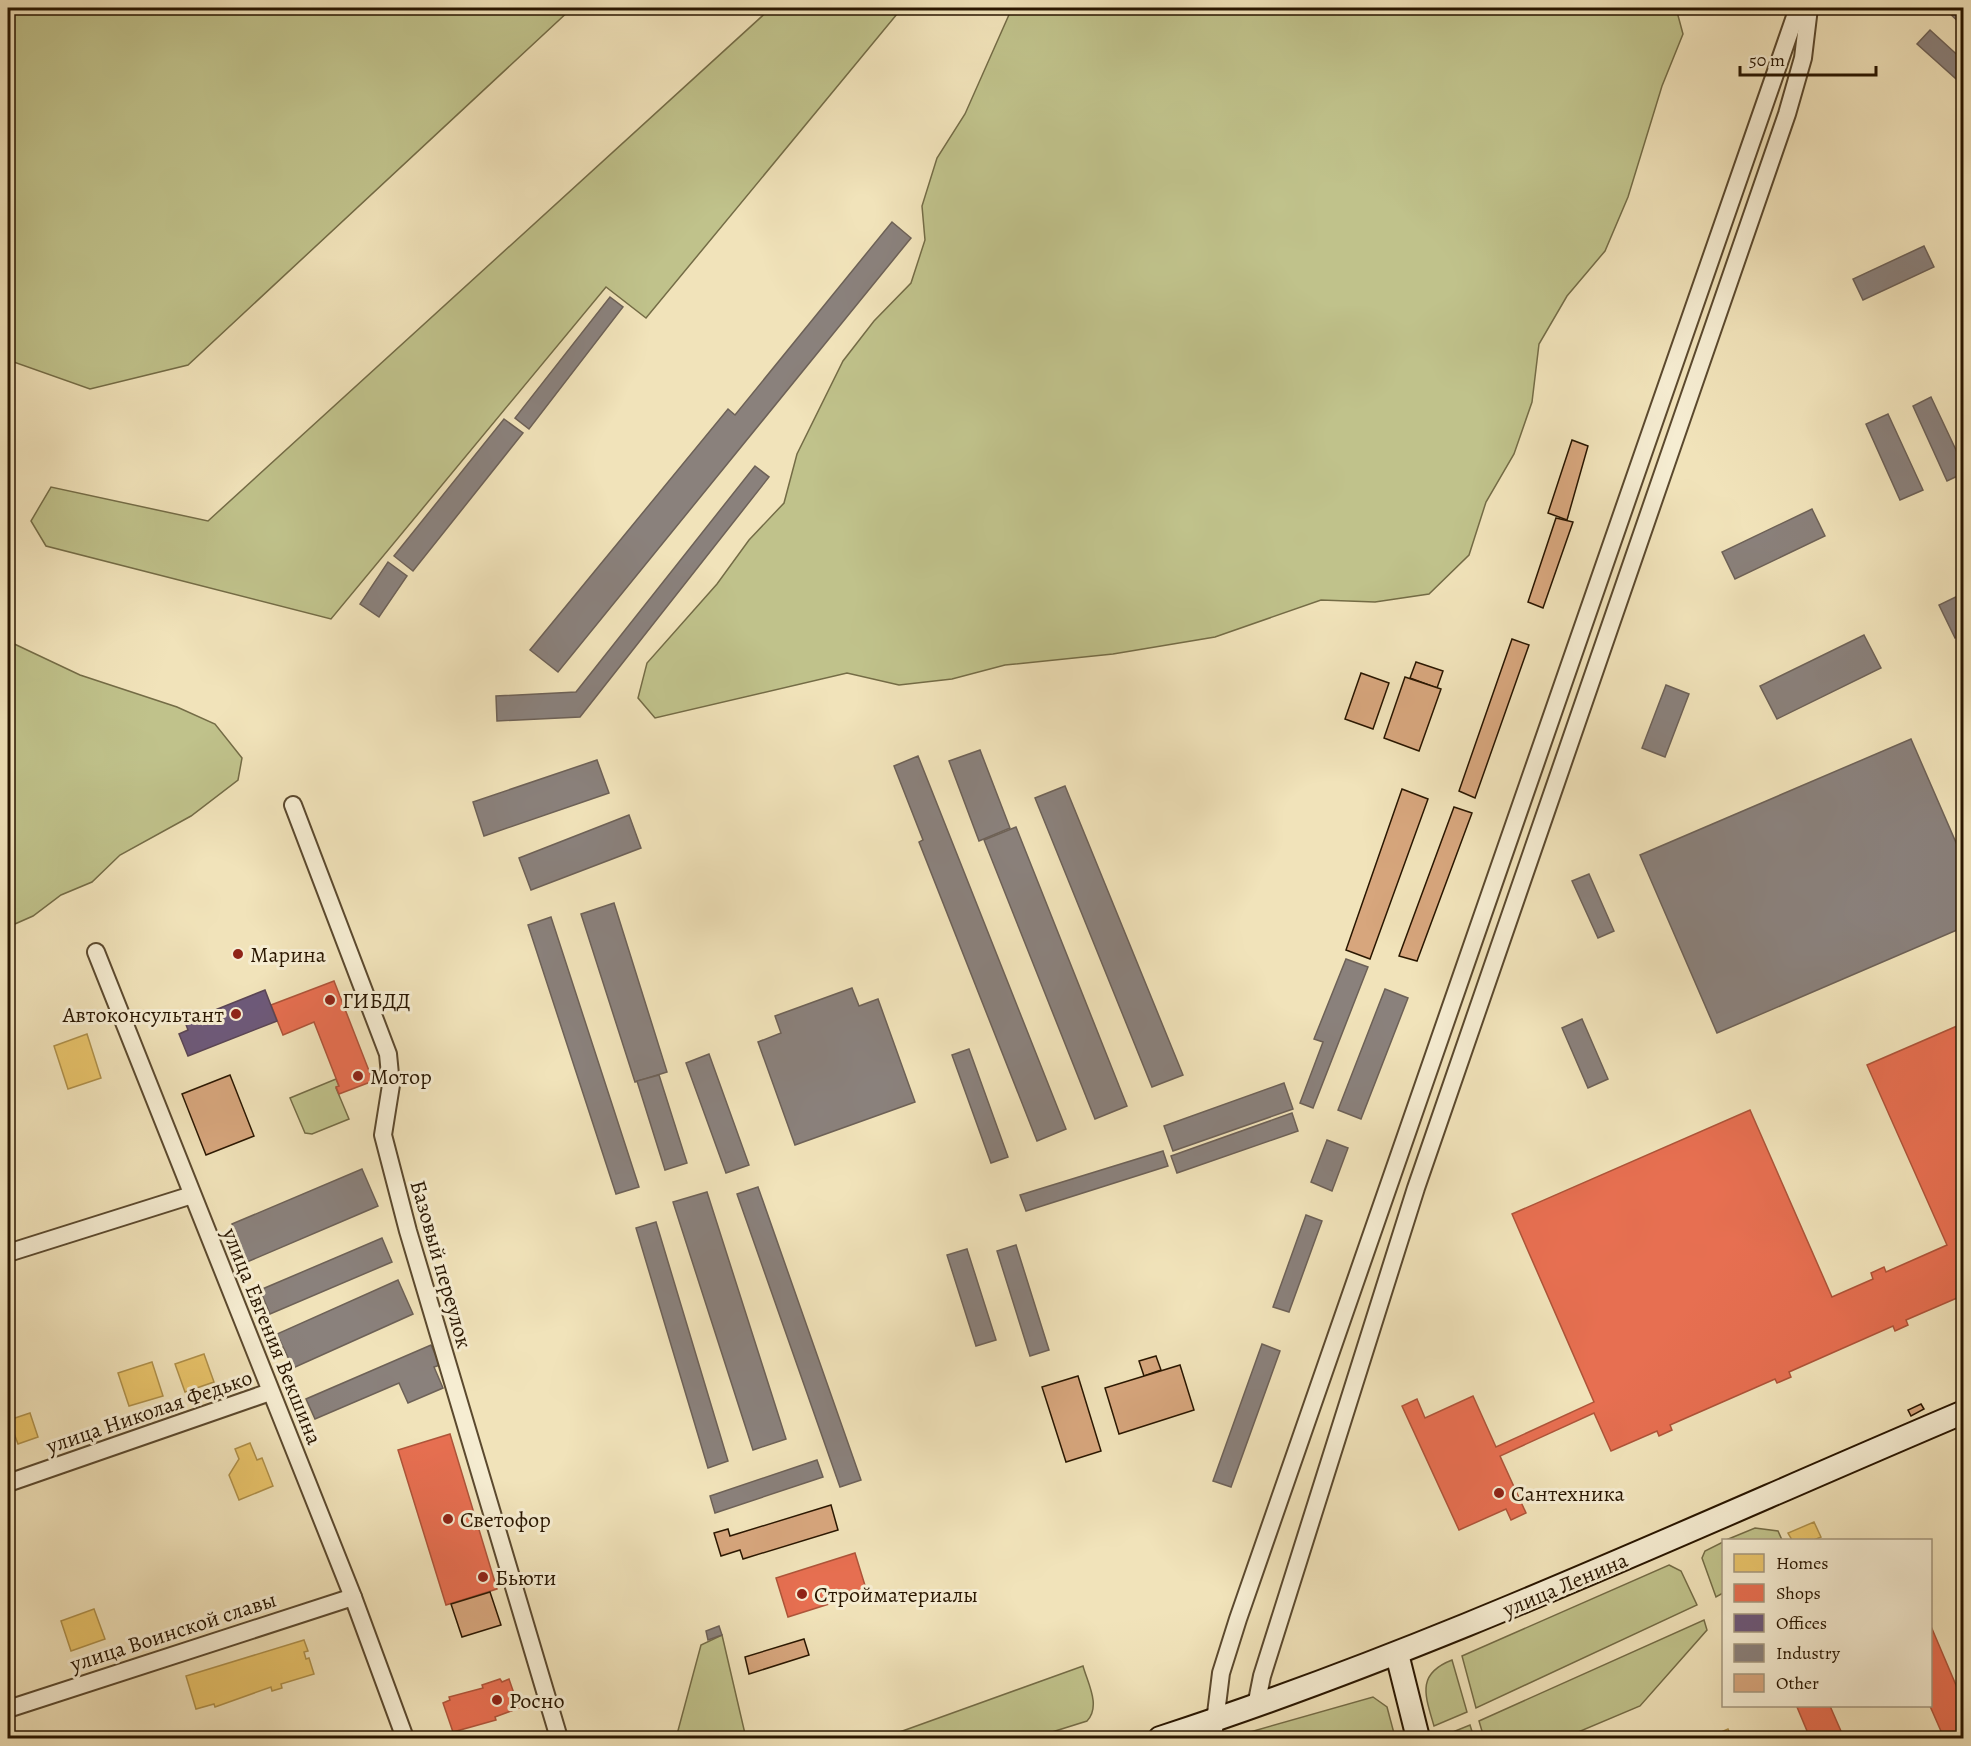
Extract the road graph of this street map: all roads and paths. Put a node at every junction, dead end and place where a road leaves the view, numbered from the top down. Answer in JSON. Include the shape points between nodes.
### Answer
{"nodes":[{"id":1,"x":1798,"y":8,"type":"edge"},
{"id":2,"x":1809,"y":8,"type":"edge"},
{"id":3,"x":293,"y":806,"type":"dead end"},
{"id":4,"x":96,"y":952,"type":"dead end"},
{"id":5,"x":192,"y":1195,"type":"junction"},
{"id":6,"x":8,"y":1253,"type":"edge"},
{"id":7,"x":270,"y":1392,"type":"junction"},
{"id":8,"x":1964,"y":1412,"type":"edge"},
{"id":9,"x":8,"y":1483,"type":"edge"},
{"id":10,"x":353,"y":1597,"type":"junction"},
{"id":11,"x":1397,"y":1654,"type":"junction"},
{"id":12,"x":1256,"y":1706,"type":"junction"},
{"id":13,"x":8,"y":1709,"type":"edge"},
{"id":14,"x":1213,"y":1730,"type":"edge"},
{"id":15,"x":405,"y":1738,"type":"edge"},
{"id":16,"x":559,"y":1738,"type":"edge"},
{"id":17,"x":1160,"y":1738,"type":"edge"},
{"id":18,"x":1418,"y":1738,"type":"edge"}],
"edges":[{"from":1,"to":14,"type":"street","via":[[1238,1619],[1221,1673]]},
{"from":2,"to":12,"type":"street","via":[[1803,58],[1787,114],[1416,1188],[1262,1676]]},
{"from":3,"to":16,"type":"street","name":"Базовый переулок","via":[[388,1054],[391,1085],[383,1135]]},
{"from":4,"to":5,"type":"street","name":"улица Евгения Векшина"},
{"from":5,"to":6,"type":"street"},
{"from":5,"to":7,"type":"street","name":"улица Евгения Векшина"},
{"from":7,"to":9,"type":"street","name":"улица Николая Федько"},
{"from":7,"to":10,"type":"street","name":"улица Евгения Векшина"},
{"from":8,"to":11,"type":"main road","name":"улица Ленина"},
{"from":10,"to":13,"type":"street","name":"улица Воинской славы"},
{"from":10,"to":15,"type":"street","name":"улица Евгения Векшина"},
{"from":11,"to":12,"type":"main road","name":"улица Ленина"},
{"from":11,"to":18,"type":"main road"},
{"from":12,"to":14,"type":"main road","name":"улица Ленина"},
{"from":14,"to":17,"type":"main road","name":"улица Ленина"}]}
